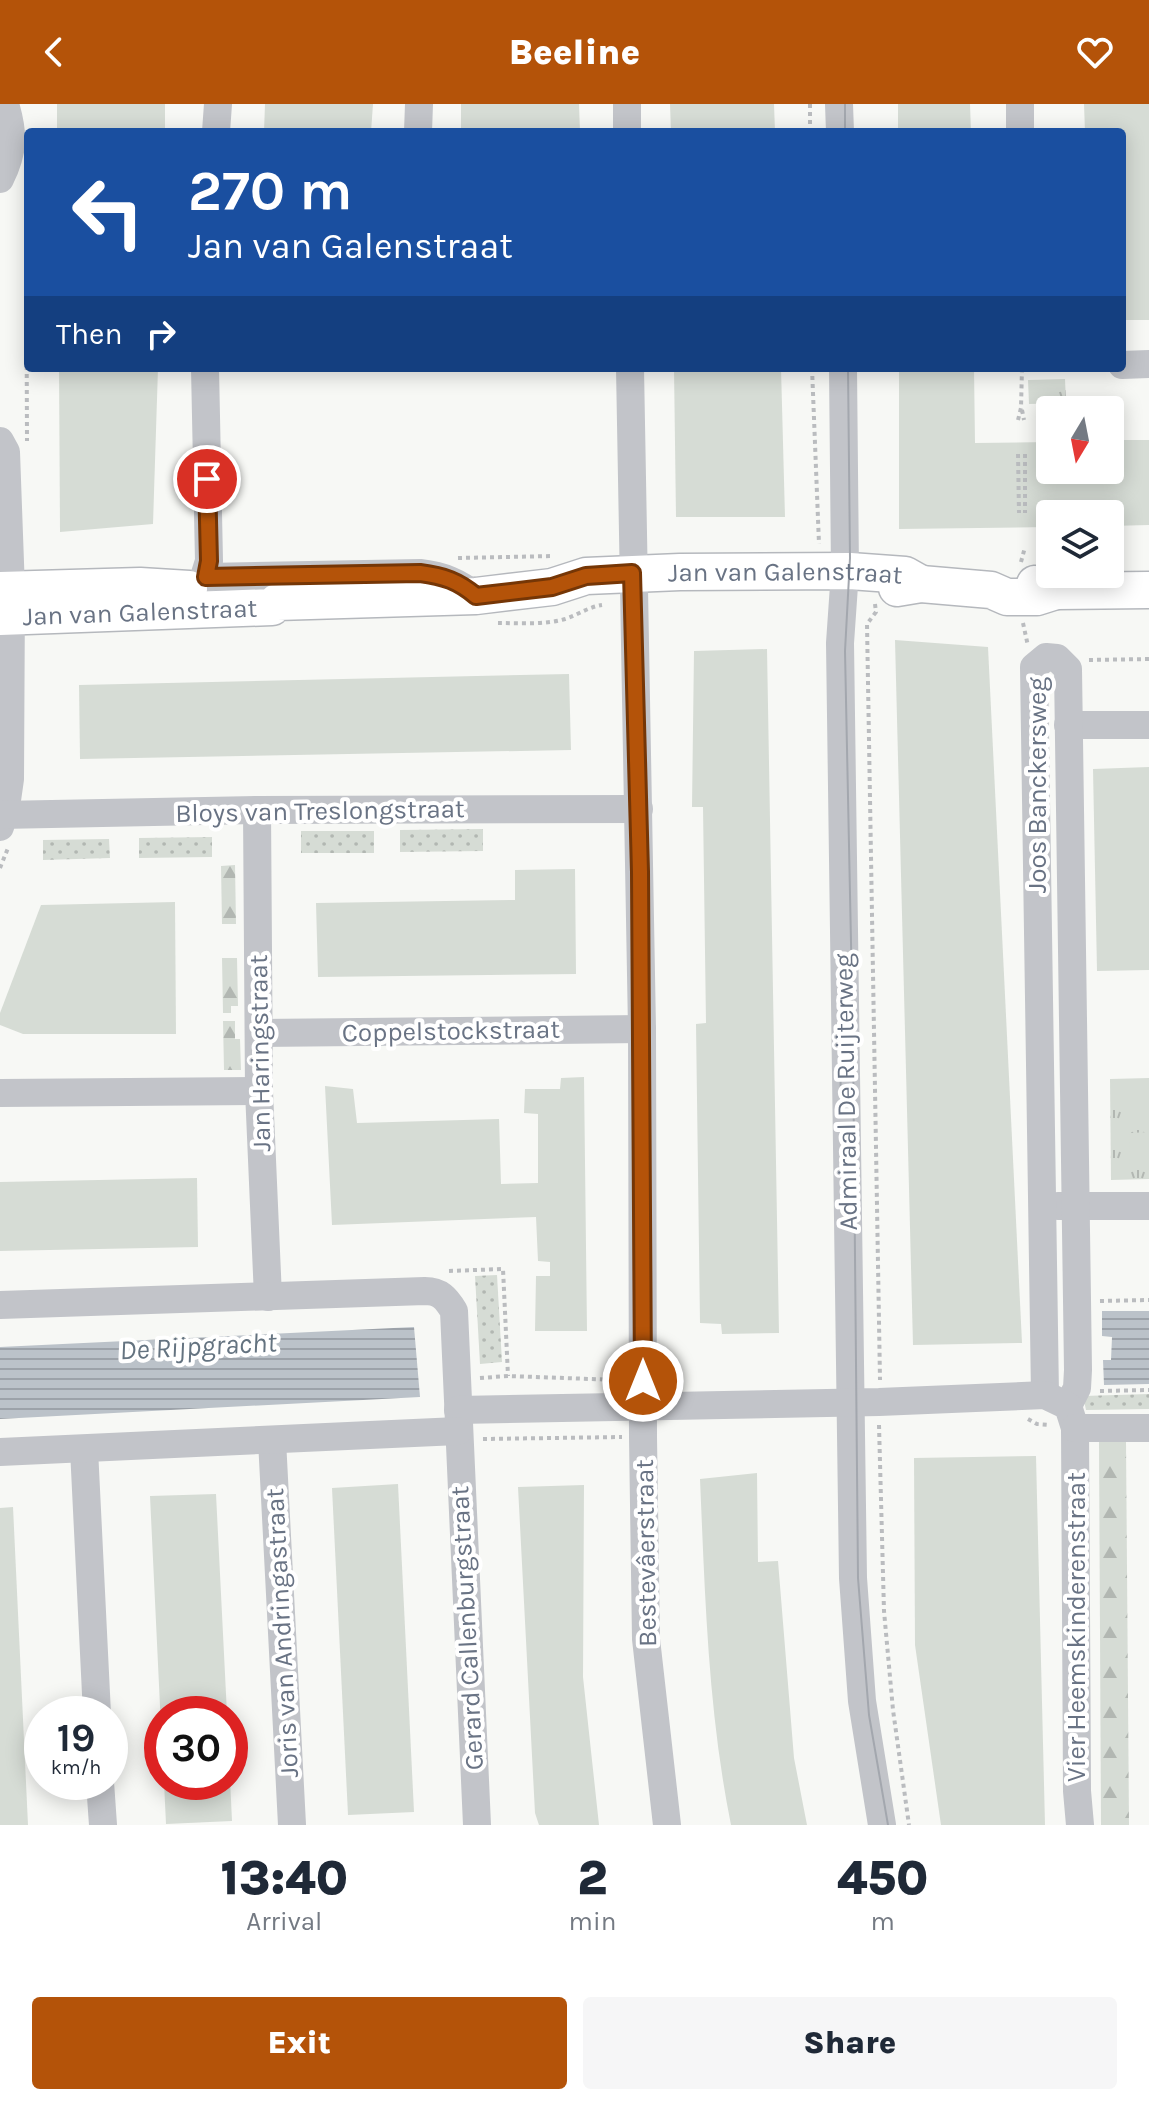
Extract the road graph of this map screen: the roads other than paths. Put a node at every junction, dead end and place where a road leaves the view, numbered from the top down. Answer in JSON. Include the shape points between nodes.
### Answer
{"nodes":[{"id":1,"x":5,"y":104,"type":"edge"},
{"id":2,"x":218,"y":104,"type":"edge"},
{"id":3,"x":419,"y":104,"type":"edge"},
{"id":4,"x":627,"y":104,"type":"edge"},
{"id":5,"x":825,"y":104,"type":"edge"},
{"id":6,"x":839,"y":104,"type":"edge"},
{"id":7,"x":1020,"y":104,"type":"edge"},
{"id":8,"x":216,"y":128,"type":"edge"},
{"id":9,"x":418,"y":128,"type":"edge"},
{"id":10,"x":627,"y":128,"type":"edge"},
{"id":11,"x":826,"y":128,"type":"edge"},
{"id":12,"x":840,"y":128,"type":"edge"},
{"id":13,"x":1020,"y":128,"type":"edge"},
{"id":14,"x":0,"y":179,"type":"edge"},
{"id":15,"x":1149,"y":364,"type":"edge"},
{"id":16,"x":1126,"y":365,"type":"edge"},
{"id":17,"x":205,"y":372,"type":"edge"},
{"id":18,"x":630,"y":372,"type":"edge"},
{"id":19,"x":829,"y":372,"type":"edge"},
{"id":20,"x":843,"y":372,"type":"edge"},
{"id":21,"x":14,"y":445,"type":"edge"},
{"id":22,"x":845,"y":579,"type":"junction"},
{"id":23,"x":633,"y":580,"type":"junction"},
{"id":24,"x":1149,"y":590,"type":"edge"},
{"id":25,"x":196,"y":592,"type":"junction"},
{"id":26,"x":476,"y":596,"type":"junction"},
{"id":27,"x":6,"y":603,"type":"edge"},
{"id":28,"x":1068,"y":725,"type":"junction"},
{"id":29,"x":1149,"y":725,"type":"edge"},
{"id":30,"x":639,"y":809,"type":"junction"},
{"id":31,"x":257,"y":810,"type":"junction"},
{"id":32,"x":1,"y":819,"type":"edge"},
{"id":33,"x":642,"y":1029,"type":"junction"},
{"id":34,"x":259,"y":1033,"type":"junction"},
{"id":35,"x":259,"y":1091,"type":"junction"},
{"id":36,"x":0,"y":1093,"type":"edge"},
{"id":37,"x":1042,"y":1206,"type":"junction"},
{"id":38,"x":1074,"y":1206,"type":"junction"},
{"id":39,"x":1149,"y":1206,"type":"edge"},
{"id":40,"x":268,"y":1297,"type":"junction"},
{"id":41,"x":0,"y":1305,"type":"edge"},
{"id":42,"x":856,"y":1402,"type":"junction"},
{"id":43,"x":1066,"y":1404,"type":"junction"},
{"id":44,"x":643,"y":1405,"type":"junction"},
{"id":45,"x":458,"y":1420,"type":"junction"},
{"id":46,"x":1149,"y":1428,"type":"edge"},
{"id":47,"x":272,"y":1440,"type":"junction"},
{"id":48,"x":84,"y":1449,"type":"junction"},
{"id":49,"x":0,"y":1452,"type":"edge"},
{"id":50,"x":96,"y":1696,"type":"edge"},
{"id":51,"x":101,"y":1800,"type":"edge"},
{"id":52,"x":885,"y":1822,"type":"edge"},
{"id":53,"x":103,"y":1825,"type":"edge"},
{"id":54,"x":292,"y":1825,"type":"edge"},
{"id":55,"x":477,"y":1825,"type":"edge"},
{"id":56,"x":667,"y":1825,"type":"edge"},
{"id":57,"x":1080,"y":1825,"type":"edge"}],
"edges":[{"from":1,"to":14,"type":"street","via":[[12,126],[11,157]]},
{"from":2,"to":8,"type":"street"},
{"from":3,"to":9,"type":"street"},
{"from":4,"to":10,"type":"street"},
{"from":5,"to":11,"type":"street"},
{"from":6,"to":12,"type":"street"},
{"from":7,"to":13,"type":"street"},
{"from":15,"to":16,"type":"street"},
{"from":17,"to":25,"type":"street","via":[[209,561]]},
{"from":18,"to":23,"type":"street","name":"Bestevâerstraat"},
{"from":19,"to":22,"type":"street","name":"Admiraal De Ruijterweg"},
{"from":20,"to":22,"type":"street","name":"Admiraal De Ruijterweg"},
{"from":21,"to":27,"type":"street","via":[[6,452]]},
{"from":22,"to":23,"type":"main road","name":"Jan van Galenstraat"},
{"from":22,"to":24,"type":"main road","name":"Jan van Galenstraat","via":[[901,588],[921,584],[991,590],[1009,583],[1056,591]]},
{"from":22,"to":42,"type":"street","name":"Admiraal De Ruijterweg","via":[[840,658]]},
{"from":23,"to":26,"type":"main road","name":"Jan van Galenstraat","via":[[588,591],[552,587]]},
{"from":23,"to":30,"type":"street","name":"Bestevâerstraat"},
{"from":25,"to":26,"type":"main road","name":"Jan van Galenstraat","via":[[272,607],[277,602]]},
{"from":25,"to":26,"type":"street","name":"Jan van Galenstraat","via":[[420,573],[458,582]]},
{"from":25,"to":27,"type":"main road","name":"Jan van Galenstraat"},
{"from":27,"to":32,"type":"street","via":[[10,779]]},
{"from":28,"to":29,"type":"street"},
{"from":28,"to":37,"type":"street","name":"Joos Banckersweg","via":[[1068,669],[1057,658],[1046,657],[1034,667]]},
{"from":28,"to":38,"type":"street","name":"Joos Banckersweg"},
{"from":30,"to":31,"type":"street","name":"Bloys van Treslongstraat"},
{"from":30,"to":33,"type":"street","name":"Bestevâerstraat"},
{"from":31,"to":32,"type":"street","name":"Bloys van Treslongstraat"},
{"from":31,"to":34,"type":"street","name":"Jan Haringstraat"},
{"from":33,"to":34,"type":"street","name":"Coppelstockstraat"},
{"from":33,"to":44,"type":"street","name":"Bestevâerstraat"},
{"from":34,"to":35,"type":"street","name":"Jan Haringstraat"},
{"from":35,"to":36,"type":"street"},
{"from":35,"to":40,"type":"street","name":"Jan Haringstraat"},
{"from":37,"to":38,"type":"street"},
{"from":37,"to":43,"type":"street","name":"Joos Banckersweg"},
{"from":38,"to":39,"type":"street"},
{"from":38,"to":43,"type":"street","name":"Joos Banckersweg","via":[[1077,1302]]},
{"from":40,"to":41,"type":"street"},
{"from":40,"to":45,"type":"street","via":[[440,1293],[454,1311]]},
{"from":42,"to":43,"type":"street"},
{"from":42,"to":44,"type":"street"},
{"from":42,"to":52,"type":"street","name":"Admiraal De Ruijterweg"},
{"from":43,"to":46,"type":"street"},
{"from":43,"to":57,"type":"street","name":"Vier Heemskinderenstraat"},
{"from":44,"to":45,"type":"street"},
{"from":44,"to":56,"type":"street","name":"Bestevâerstraat","via":[[646,1639]]},
{"from":45,"to":47,"type":"street"},
{"from":45,"to":55,"type":"street","name":"Gerard Callenburgstraat"},
{"from":47,"to":48,"type":"street"},
{"from":47,"to":54,"type":"street","name":"Joris van Andringastraat"},
{"from":48,"to":49,"type":"street"},
{"from":48,"to":50,"type":"street"},
{"from":51,"to":53,"type":"street"}]}
